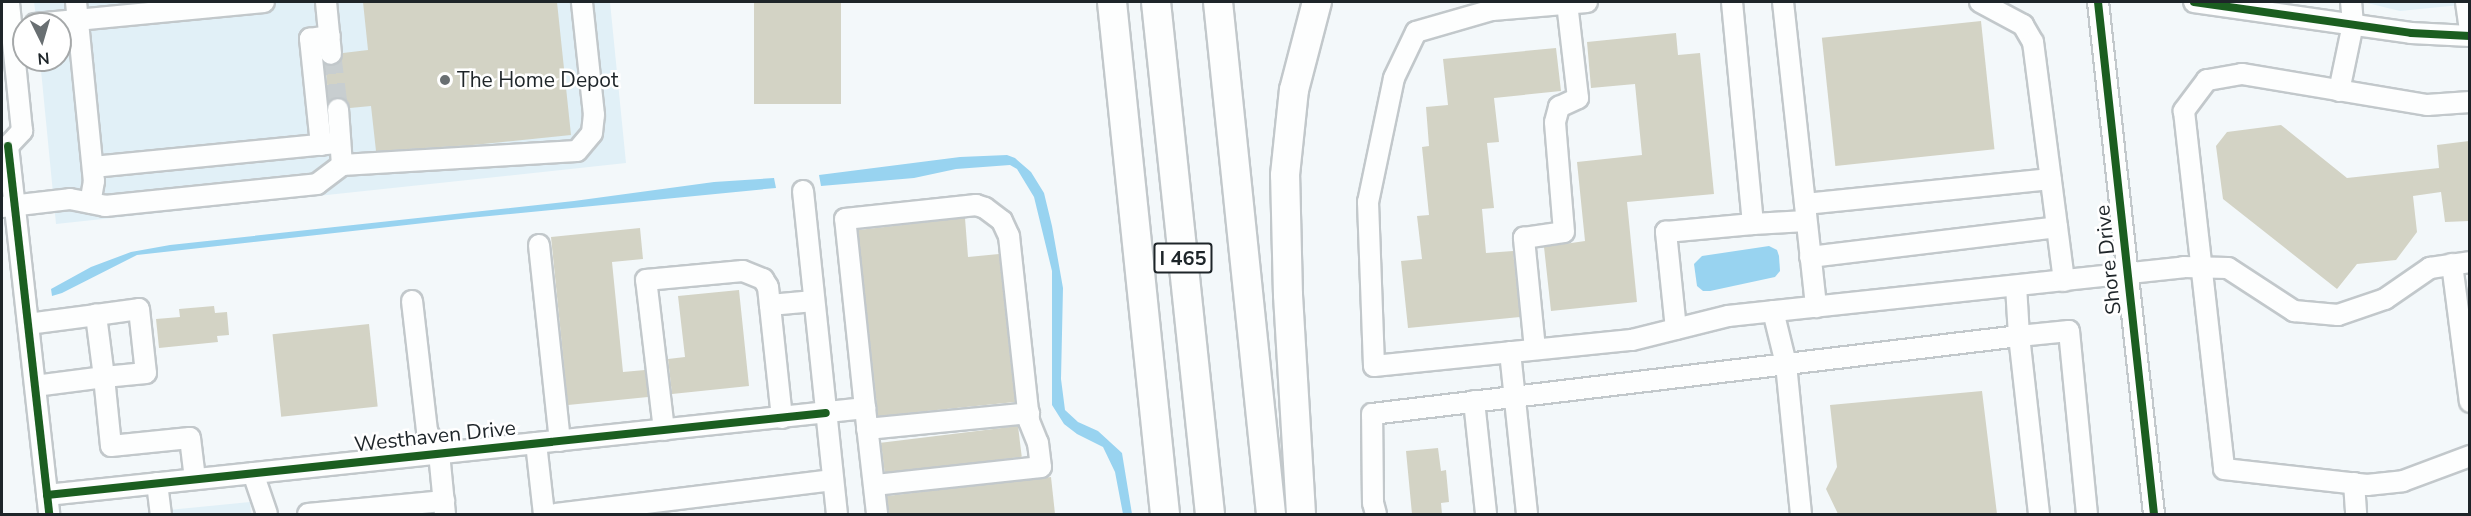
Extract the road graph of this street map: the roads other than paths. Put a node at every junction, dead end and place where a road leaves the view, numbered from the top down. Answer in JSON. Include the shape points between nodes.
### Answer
{"nodes":[{"id":1,"x":9,"y":2,"type":"edge"},
{"id":2,"x":264,"y":2,"type":"edge"},
{"id":3,"x":326,"y":2,"type":"edge"},
{"id":4,"x":582,"y":2,"type":"edge"},
{"id":5,"x":1101,"y":2,"type":"edge"},
{"id":6,"x":1112,"y":2,"type":"edge"},
{"id":7,"x":1156,"y":2,"type":"edge"},
{"id":8,"x":1218,"y":2,"type":"edge"},
{"id":9,"x":1317,"y":2,"type":"edge"},
{"id":10,"x":1577,"y":2,"type":"edge"},
{"id":11,"x":1732,"y":2,"type":"edge"},
{"id":12,"x":1783,"y":2,"type":"edge"},
{"id":13,"x":1980,"y":2,"type":"edge"},
{"id":14,"x":2098,"y":2,"type":"edge"},
{"id":15,"x":2194,"y":2,"type":"edge"},
{"id":16,"x":2351,"y":2,"type":"edge"},
{"id":17,"x":2466,"y":2,"type":"edge"},
{"id":18,"x":77,"y":11,"type":"edge"},
{"id":19,"x":2353,"y":24,"type":"junction"},
{"id":20,"x":12,"y":26,"type":"edge"},
{"id":21,"x":2469,"y":33,"type":"edge"},
{"id":22,"x":16,"y":72,"type":"edge"},
{"id":23,"x":2339,"y":91,"type":"junction"},
{"id":24,"x":2469,"y":102,"type":"edge"},
{"id":25,"x":338,"y":109,"type":"tunnel mouth"},
{"id":26,"x":1123,"y":114,"type":"junction"},
{"id":27,"x":4,"y":144,"type":"edge"},
{"id":28,"x":330,"y":144,"type":"junction"},
{"id":29,"x":342,"y":165,"type":"junction"},
{"id":30,"x":93,"y":167,"type":"junction"},
{"id":31,"x":2051,"y":179,"type":"junction"},
{"id":32,"x":803,"y":191,"type":"dead end"},
{"id":33,"x":90,"y":203,"type":"junction"},
{"id":34,"x":8,"y":206,"type":"edge"},
{"id":35,"x":1806,"y":213,"type":"junction"},
{"id":36,"x":1753,"y":224,"type":"junction"},
{"id":37,"x":2057,"y":227,"type":"junction"},
{"id":38,"x":539,"y":245,"type":"dead end"},
{"id":39,"x":1810,"y":256,"type":"junction"},
{"id":40,"x":2461,"y":263,"type":"edge"},
{"id":41,"x":2202,"y":267,"type":"junction"},
{"id":42,"x":2127,"y":274,"type":"junction"},
{"id":43,"x":2064,"y":281,"type":"junction"},
{"id":44,"x":2016,"y":286,"type":"junction"},
{"id":45,"x":412,"y":301,"type":"dead end"},
{"id":46,"x":814,"y":301,"type":"junction"},
{"id":47,"x":770,"y":305,"type":"junction"},
{"id":48,"x":1816,"y":307,"type":"junction"},
{"id":49,"x":1773,"y":311,"type":"junction"},
{"id":50,"x":96,"y":315,"type":"junction"},
{"id":51,"x":28,"y":324,"type":"junction"},
{"id":52,"x":1676,"y":328,"type":"junction"},
{"id":53,"x":2019,"y":336,"type":"junction"},
{"id":54,"x":1536,"y":350,"type":"junction"},
{"id":55,"x":1510,"y":352,"type":"junction"},
{"id":56,"x":1786,"y":364,"type":"junction"},
{"id":57,"x":104,"y":377,"type":"junction"},
{"id":58,"x":35,"y":386,"type":"junction"},
{"id":59,"x":1514,"y":396,"type":"junction"},
{"id":60,"x":1474,"y":401,"type":"junction"},
{"id":61,"x":2469,"y":402,"type":"edge"},
{"id":62,"x":865,"y":408,"type":"junction"},
{"id":63,"x":826,"y":413,"type":"junction"},
{"id":64,"x":1029,"y":413,"type":"junction"},
{"id":65,"x":782,"y":418,"type":"junction"},
{"id":66,"x":867,"y":429,"type":"junction"},
{"id":67,"x":664,"y":430,"type":"junction"},
{"id":68,"x":560,"y":441,"type":"junction"},
{"id":69,"x":536,"y":443,"type":"junction"},
{"id":70,"x":439,"y":453,"type":"junction"},
{"id":71,"x":2469,"y":456,"type":"edge"},
{"id":72,"x":253,"y":473,"type":"junction"},
{"id":73,"x":195,"y":479,"type":"junction"},
{"id":74,"x":833,"y":480,"type":"junction"},
{"id":75,"x":157,"y":483,"type":"junction"},
{"id":76,"x":2354,"y":483,"type":"junction"},
{"id":77,"x":874,"y":485,"type":"junction"},
{"id":78,"x":47,"y":495,"type":"junction"},
{"id":79,"x":445,"y":508,"type":"edge"},
{"id":80,"x":659,"y":508,"type":"edge"},
{"id":81,"x":50,"y":514,"type":"edge"},
{"id":82,"x":161,"y":514,"type":"edge"},
{"id":83,"x":267,"y":514,"type":"edge"},
{"id":84,"x":308,"y":514,"type":"edge"},
{"id":85,"x":544,"y":514,"type":"edge"},
{"id":86,"x":556,"y":514,"type":"edge"},
{"id":87,"x":837,"y":514,"type":"edge"},
{"id":88,"x":877,"y":514,"type":"edge"},
{"id":89,"x":1166,"y":514,"type":"edge"},
{"id":90,"x":1210,"y":514,"type":"edge"},
{"id":91,"x":1271,"y":514,"type":"edge"},
{"id":92,"x":1301,"y":514,"type":"edge"},
{"id":93,"x":1376,"y":514,"type":"edge"},
{"id":94,"x":1486,"y":514,"type":"edge"},
{"id":95,"x":1527,"y":514,"type":"edge"},
{"id":96,"x":1801,"y":514,"type":"edge"},
{"id":97,"x":2038,"y":514,"type":"edge"},
{"id":98,"x":2087,"y":514,"type":"edge"},
{"id":99,"x":2154,"y":514,"type":"edge"},
{"id":100,"x":2356,"y":514,"type":"edge"}],
"edges":[{"from":1,"to":20,"type":"street"},
{"from":2,"to":18,"type":"street"},
{"from":3,"to":28,"type":"street","via":[[330,45],[310,39]]},
{"from":4,"to":29,"type":"street","via":[[594,115],[592,134],[577,151]]},
{"from":5,"to":26,"type":"highway"},
{"from":6,"to":26,"type":"highway"},
{"from":7,"to":90,"type":"highway","number":"I 465"},
{"from":8,"to":91,"type":"highway","number":"I 465"},
{"from":9,"to":92,"type":"highway","via":[[1294,90],[1285,175]]},
{"from":10,"to":54,"type":"street","via":[[1578,98],[1559,107],[1555,122],[1564,232],[1524,238]]},
{"from":10,"to":55,"type":"street","via":[[1492,10],[1416,32],[1394,78],[1368,202],[1374,366]]},
{"from":11,"to":36,"type":"street"},
{"from":12,"to":35,"type":"street"},
{"from":13,"to":31,"type":"street","via":[[2023,25],[2033,42]]},
{"from":14,"to":42,"type":"street","name":"Shore Drive"},
{"from":15,"to":19,"type":"street"},
{"from":16,"to":19,"type":"street"},
{"from":17,"to":21,"type":"street"},
{"from":18,"to":30,"type":"street"},
{"from":19,"to":21,"type":"street","via":[[2411,33]]},
{"from":19,"to":23,"type":"street"},
{"from":22,"to":27,"type":"street","via":[[22,131]]},
{"from":23,"to":24,"type":"street","via":[[2427,105]]},
{"from":23,"to":41,"type":"street","via":[[2242,74],[2206,80],[2184,111]]},
{"from":25,"to":28,"type":"street"},
{"from":26,"to":89,"type":"highway"},
{"from":27,"to":34,"type":"street"},
{"from":28,"to":29,"type":"street"},
{"from":28,"to":30,"type":"street"},
{"from":29,"to":33,"type":"street","via":[[317,184],[105,206]]},
{"from":30,"to":33,"type":"street"},
{"from":31,"to":35,"type":"street"},
{"from":31,"to":37,"type":"street"},
{"from":32,"to":46,"type":"street"},
{"from":33,"to":34,"type":"street","via":[[69,199]]},
{"from":34,"to":51,"type":"street"},
{"from":35,"to":36,"type":"street"},
{"from":35,"to":39,"type":"street"},
{"from":36,"to":52,"type":"street","via":[[1665,232]]},
{"from":37,"to":39,"type":"street"},
{"from":37,"to":43,"type":"street"},
{"from":38,"to":68,"type":"street"},
{"from":39,"to":48,"type":"street"},
{"from":40,"to":41,"type":"street","via":[[2430,268],[2385,299],[2338,315],[2294,311],[2228,268]]},
{"from":40,"to":61,"type":"street"},
{"from":41,"to":42,"type":"street"},
{"from":41,"to":76,"type":"street","via":[[2224,469]]},
{"from":42,"to":43,"type":"street"},
{"from":42,"to":99,"type":"street","name":"Shore Drive"},
{"from":43,"to":44,"type":"street"},
{"from":44,"to":48,"type":"street"},
{"from":44,"to":53,"type":"street"},
{"from":45,"to":70,"type":"street","via":[[427,431]]},
{"from":46,"to":47,"type":"street"},
{"from":46,"to":63,"type":"street"},
{"from":47,"to":65,"type":"street"},
{"from":47,"to":67,"type":"street","via":[[763,279],[743,271],[646,280]]},
{"from":48,"to":49,"type":"street"},
{"from":49,"to":52,"type":"street"},
{"from":49,"to":56,"type":"street"},
{"from":50,"to":51,"type":"street"},
{"from":50,"to":57,"type":"street"},
{"from":50,"to":57,"type":"street","via":[[138,309],[146,373]]},
{"from":51,"to":58,"type":"street"},
{"from":52,"to":54,"type":"street","via":[[1632,340]]},
{"from":53,"to":56,"type":"street"},
{"from":53,"to":97,"type":"street"},
{"from":53,"to":98,"type":"street","via":[[2069,332]]},
{"from":54,"to":55,"type":"street"},
{"from":55,"to":59,"type":"street"},
{"from":56,"to":59,"type":"street"},
{"from":56,"to":96,"type":"street"},
{"from":57,"to":58,"type":"street"},
{"from":57,"to":73,"type":"street","via":[[111,446],[190,438]]},
{"from":58,"to":78,"type":"street"},
{"from":59,"to":60,"type":"street"},
{"from":59,"to":95,"type":"street"},
{"from":60,"to":93,"type":"street","via":[[1372,414]]},
{"from":60,"to":94,"type":"street"},
{"from":62,"to":63,"type":"street","name":"Westhaven Drive"},
{"from":62,"to":64,"type":"street","via":[[845,219],[976,206],[1002,221],[1009,237]]},
{"from":62,"to":66,"type":"street"},
{"from":63,"to":65,"type":"street","name":"Westhaven Drive"},
{"from":63,"to":74,"type":"street"},
{"from":64,"to":66,"type":"street"},
{"from":64,"to":77,"type":"street","via":[[1041,467]]},
{"from":65,"to":67,"type":"street","name":"Westhaven Drive"},
{"from":66,"to":77,"type":"street"},
{"from":67,"to":68,"type":"street","name":"Westhaven Drive"},
{"from":68,"to":69,"type":"street","name":"Westhaven Drive"},
{"from":69,"to":70,"type":"street","name":"Westhaven Drive"},
{"from":69,"to":85,"type":"street"},
{"from":70,"to":72,"type":"street","name":"Westhaven Drive"},
{"from":70,"to":79,"type":"street"},
{"from":71,"to":76,"type":"street","via":[[2403,481]]},
{"from":72,"to":73,"type":"street","name":"Westhaven Drive"},
{"from":72,"to":83,"type":"street"},
{"from":73,"to":75,"type":"street","name":"Westhaven Drive"},
{"from":74,"to":80,"type":"street"},
{"from":74,"to":87,"type":"street"},
{"from":75,"to":78,"type":"street","name":"Westhaven Drive"},
{"from":75,"to":82,"type":"street"},
{"from":76,"to":100,"type":"street"},
{"from":77,"to":88,"type":"street"},
{"from":78,"to":81,"type":"street"},
{"from":79,"to":84,"type":"street"},
{"from":80,"to":86,"type":"street"}]}
